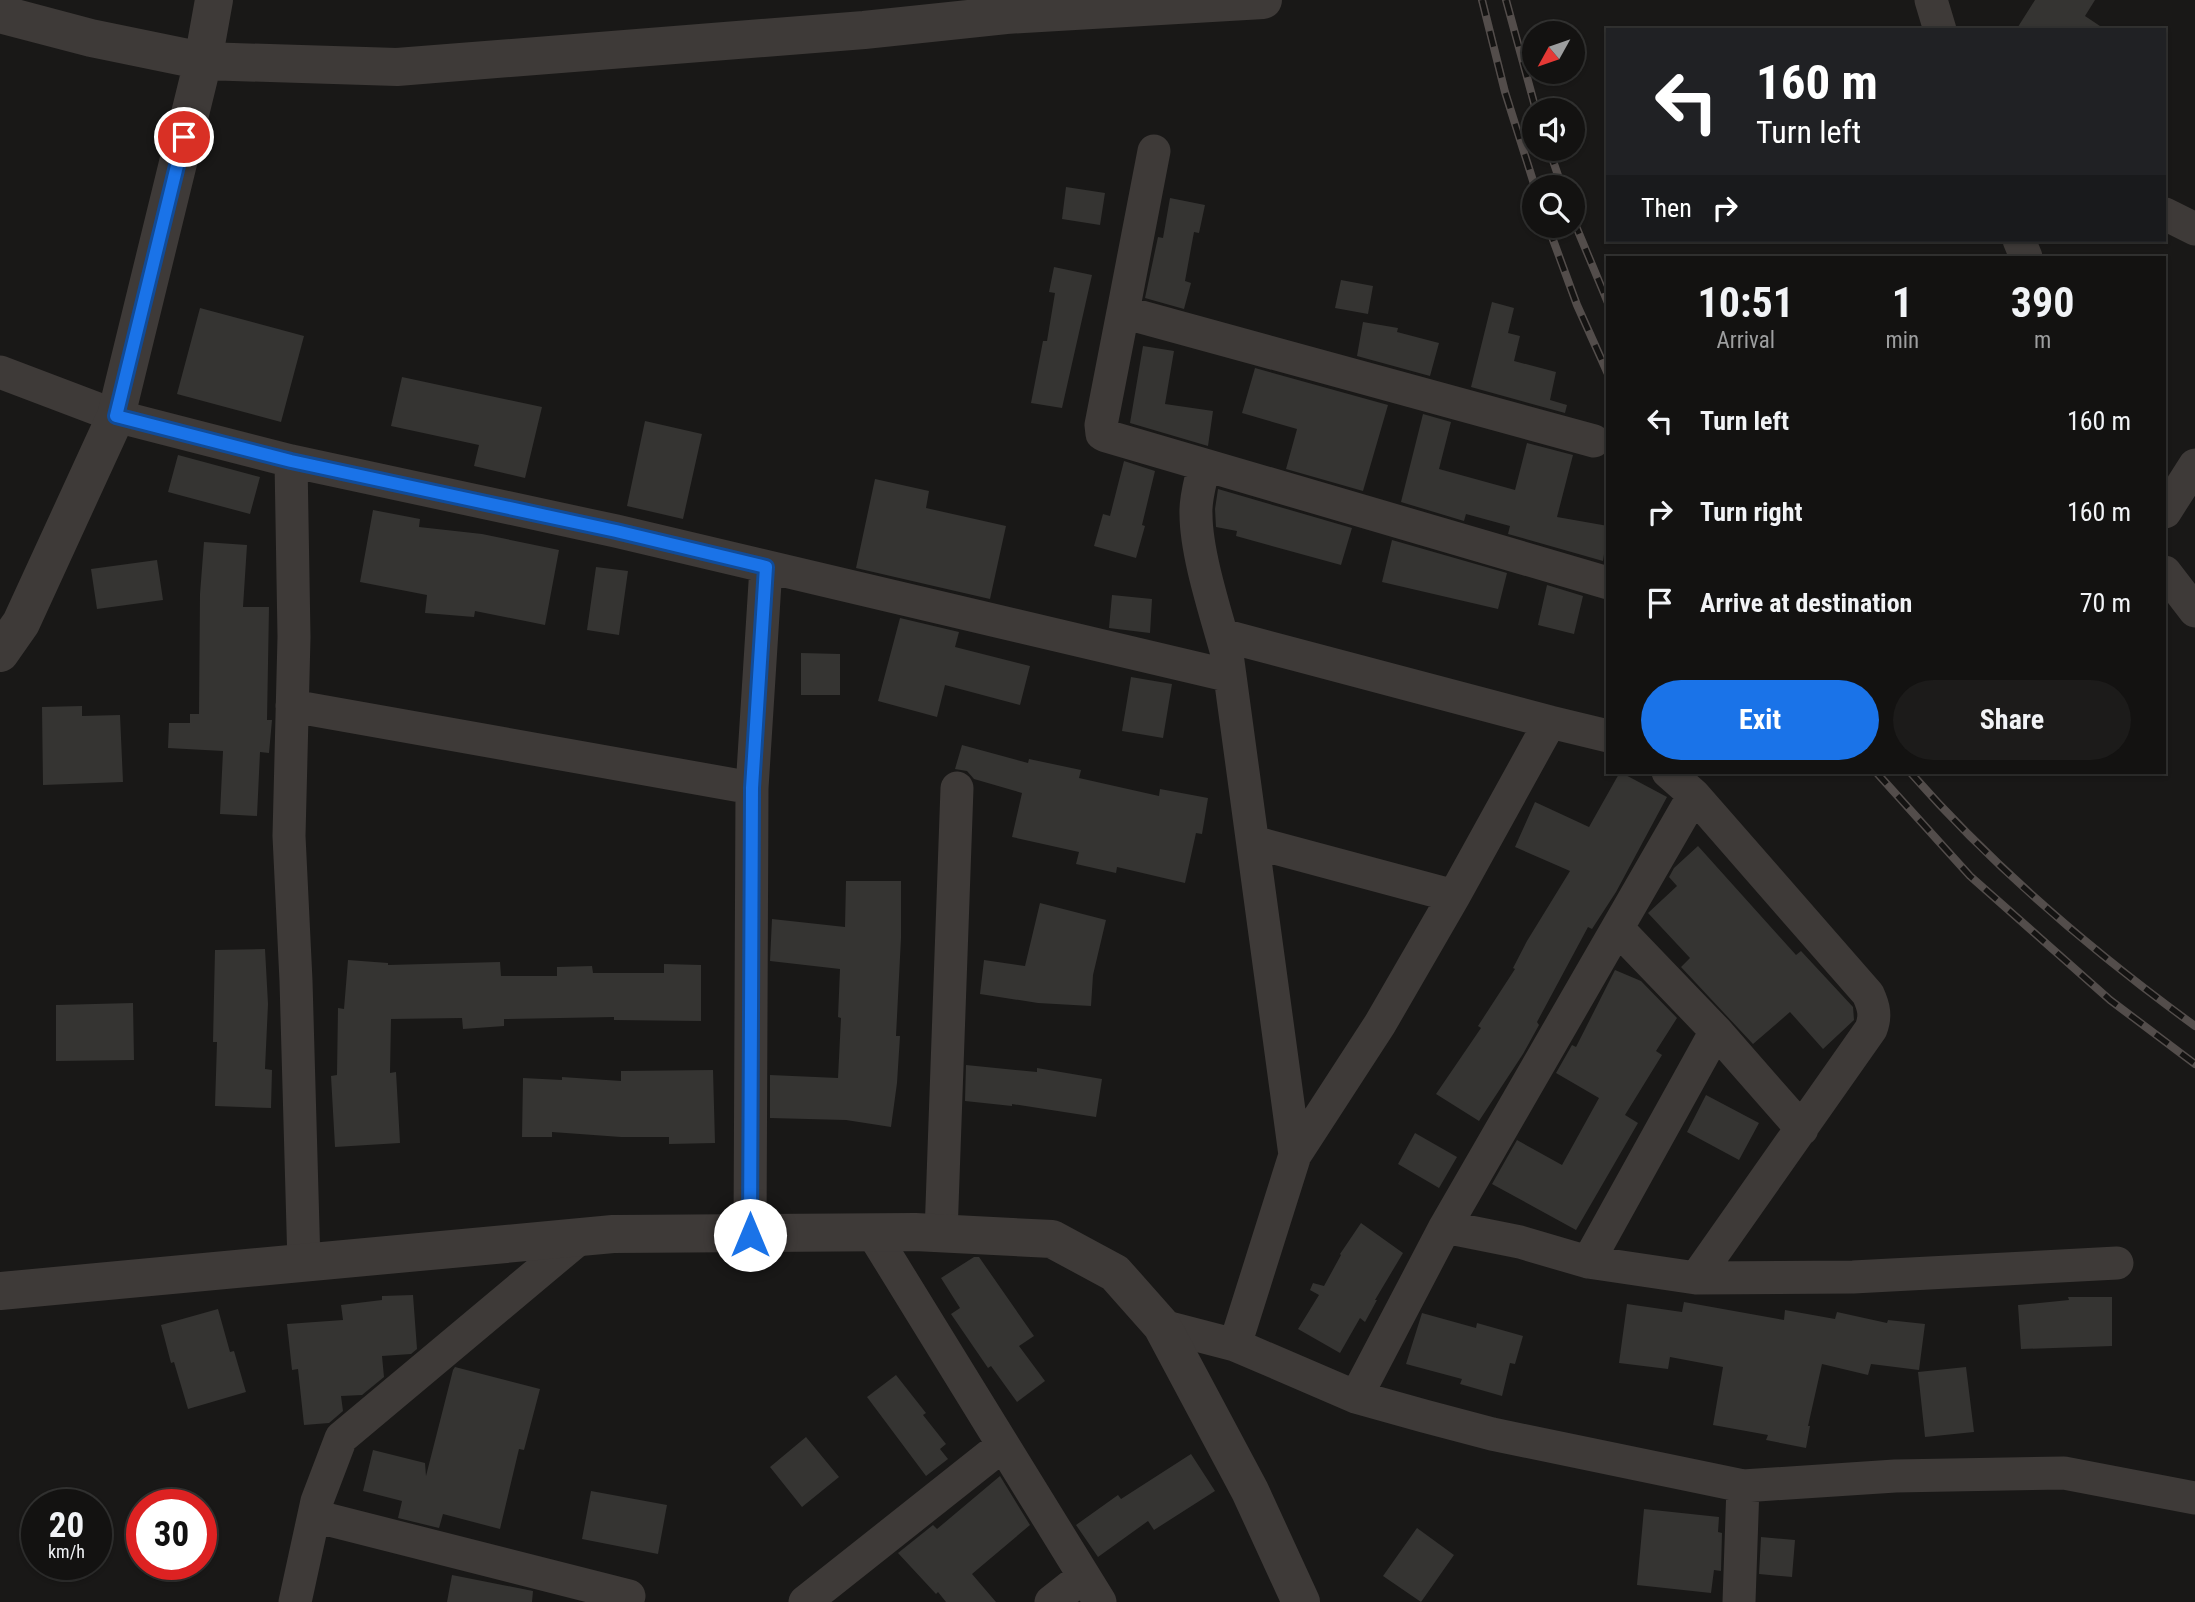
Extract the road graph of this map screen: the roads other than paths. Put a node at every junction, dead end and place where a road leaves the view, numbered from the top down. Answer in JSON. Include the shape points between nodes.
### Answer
{"nodes":[{"id":1,"x":214,"y":0,"type":"edge"},
{"id":2,"x":1263,"y":0,"type":"edge"},
{"id":3,"x":1931,"y":0,"type":"edge"},
{"id":4,"x":0,"y":14,"type":"edge"},
{"id":5,"x":1939,"y":28,"type":"edge"},
{"id":6,"x":203,"y":61,"type":"junction"},
{"id":7,"x":1154,"y":151,"type":"dead end"},
{"id":8,"x":2166,"y":215,"type":"edge"},
{"id":9,"x":2195,"y":229,"type":"edge"},
{"id":10,"x":1123,"y":312,"type":"junction"},
{"id":11,"x":0,"y":372,"type":"edge"},
{"id":12,"x":116,"y":416,"type":"junction"},
{"id":13,"x":1594,"y":441,"type":"dead end"},
{"id":14,"x":291,"y":461,"type":"junction"},
{"id":15,"x":1204,"y":465,"type":"junction"},
{"id":16,"x":2195,"y":465,"type":"edge"},
{"id":17,"x":2166,"y":510,"type":"edge"},
{"id":18,"x":766,"y":567,"type":"junction"},
{"id":19,"x":2166,"y":573,"type":"edge"},
{"id":20,"x":1606,"y":582,"type":"edge"},
{"id":21,"x":2195,"y":611,"type":"edge"},
{"id":22,"x":1222,"y":635,"type":"junction"},
{"id":23,"x":0,"y":653,"type":"edge"},
{"id":24,"x":1230,"y":676,"type":"junction"},
{"id":25,"x":292,"y":706,"type":"junction"},
{"id":26,"x":1550,"y":722,"type":"junction"},
{"id":27,"x":1606,"y":736,"type":"edge"},
{"id":28,"x":1670,"y":774,"type":"edge"},
{"id":29,"x":752,"y":788,"type":"junction"},
{"id":30,"x":957,"y":788,"type":"dead end"},
{"id":31,"x":1694,"y":795,"type":"junction"},
{"id":32,"x":1253,"y":842,"type":"junction"},
{"id":33,"x":1454,"y":896,"type":"junction"},
{"id":34,"x":1618,"y":929,"type":"junction"},
{"id":35,"x":1716,"y":1031,"type":"junction"},
{"id":36,"x":1802,"y":1129,"type":"junction"},
{"id":37,"x":1295,"y":1155,"type":"junction"},
{"id":38,"x":1445,"y":1227,"type":"junction"},
{"id":39,"x":872,"y":1232,"type":"junction"},
{"id":40,"x":941,"y":1234,"type":"junction"},
{"id":41,"x":750,"y":1235,"type":"junction"},
{"id":42,"x":581,"y":1237,"type":"junction"},
{"id":43,"x":1588,"y":1262,"type":"junction"},
{"id":44,"x":2117,"y":1263,"type":"dead end"},
{"id":45,"x":303,"y":1264,"type":"junction"},
{"id":46,"x":1696,"y":1278,"type":"junction"},
{"id":47,"x":0,"y":1291,"type":"edge"},
{"id":48,"x":1162,"y":1326,"type":"junction"},
{"id":49,"x":1235,"y":1345,"type":"junction"},
{"id":50,"x":1356,"y":1397,"type":"junction"},
{"id":51,"x":1003,"y":1444,"type":"junction"},
{"id":52,"x":1743,"y":1486,"type":"junction"},
{"id":53,"x":2195,"y":1498,"type":"edge"},
{"id":54,"x":314,"y":1516,"type":"junction"},
{"id":55,"x":1092,"y":1589,"type":"edge"},
{"id":56,"x":629,"y":1596,"type":"dead end"},
{"id":57,"x":295,"y":1602,"type":"edge"},
{"id":58,"x":806,"y":1602,"type":"edge"},
{"id":59,"x":1051,"y":1602,"type":"edge"},
{"id":60,"x":1301,"y":1602,"type":"edge"},
{"id":61,"x":1739,"y":1602,"type":"edge"}],
"edges":[{"from":1,"to":6,"type":"street"},
{"from":2,"to":6,"type":"street","via":[[1006,15],[397,67]]},
{"from":3,"to":5,"type":"street"},
{"from":4,"to":6,"type":"street"},
{"from":6,"to":12,"type":"street"},
{"from":7,"to":10,"type":"street"},
{"from":8,"to":9,"type":"street"},
{"from":10,"to":13,"type":"street"},
{"from":10,"to":15,"type":"street","via":[[1102,434]]},
{"from":11,"to":12,"type":"street"},
{"from":12,"to":14,"type":"street"},
{"from":12,"to":23,"type":"street","via":[[21,623]]},
{"from":14,"to":18,"type":"street"},
{"from":14,"to":25,"type":"street"},
{"from":15,"to":20,"type":"street"},
{"from":15,"to":22,"type":"street","via":[[1196,524]]},
{"from":16,"to":17,"type":"street"},
{"from":18,"to":24,"type":"street"},
{"from":18,"to":29,"type":"street"},
{"from":19,"to":21,"type":"street"},
{"from":22,"to":24,"type":"street"},
{"from":22,"to":26,"type":"street"},
{"from":24,"to":32,"type":"street"},
{"from":25,"to":29,"type":"street"},
{"from":25,"to":45,"type":"street","via":[[289,836]]},
{"from":26,"to":27,"type":"street"},
{"from":26,"to":33,"type":"street"},
{"from":28,"to":31,"type":"street"},
{"from":29,"to":41,"type":"street"},
{"from":30,"to":40,"type":"street"},
{"from":31,"to":34,"type":"street"},
{"from":31,"to":36,"type":"street","via":[[1873,1005],[1871,1029]]},
{"from":32,"to":33,"type":"street"},
{"from":32,"to":37,"type":"street"},
{"from":33,"to":37,"type":"street","via":[[1380,1024]]},
{"from":34,"to":35,"type":"street"},
{"from":34,"to":38,"type":"street"},
{"from":35,"to":36,"type":"street"},
{"from":35,"to":43,"type":"street"},
{"from":36,"to":46,"type":"street"},
{"from":37,"to":49,"type":"street"},
{"from":38,"to":43,"type":"street"},
{"from":38,"to":50,"type":"street"},
{"from":39,"to":40,"type":"street"},
{"from":39,"to":41,"type":"street"},
{"from":39,"to":51,"type":"street"},
{"from":40,"to":48,"type":"street","via":[[1052,1239],[1115,1273]]},
{"from":41,"to":42,"type":"street"},
{"from":42,"to":45,"type":"street"},
{"from":42,"to":54,"type":"street","via":[[341,1438]]},
{"from":43,"to":46,"type":"street"},
{"from":44,"to":46,"type":"street","via":[[1853,1277]]},
{"from":45,"to":47,"type":"street"},
{"from":48,"to":49,"type":"street"},
{"from":48,"to":60,"type":"street","via":[[1250,1491]]},
{"from":49,"to":50,"type":"street"},
{"from":50,"to":52,"type":"street","via":[[1492,1434]]},
{"from":51,"to":55,"type":"street"},
{"from":51,"to":58,"type":"street"},
{"from":52,"to":53,"type":"street","via":[[1895,1476],[2064,1473]]},
{"from":52,"to":61,"type":"street"},
{"from":54,"to":56,"type":"street"},
{"from":54,"to":57,"type":"street"},
{"from":55,"to":59,"type":"street"}]}
